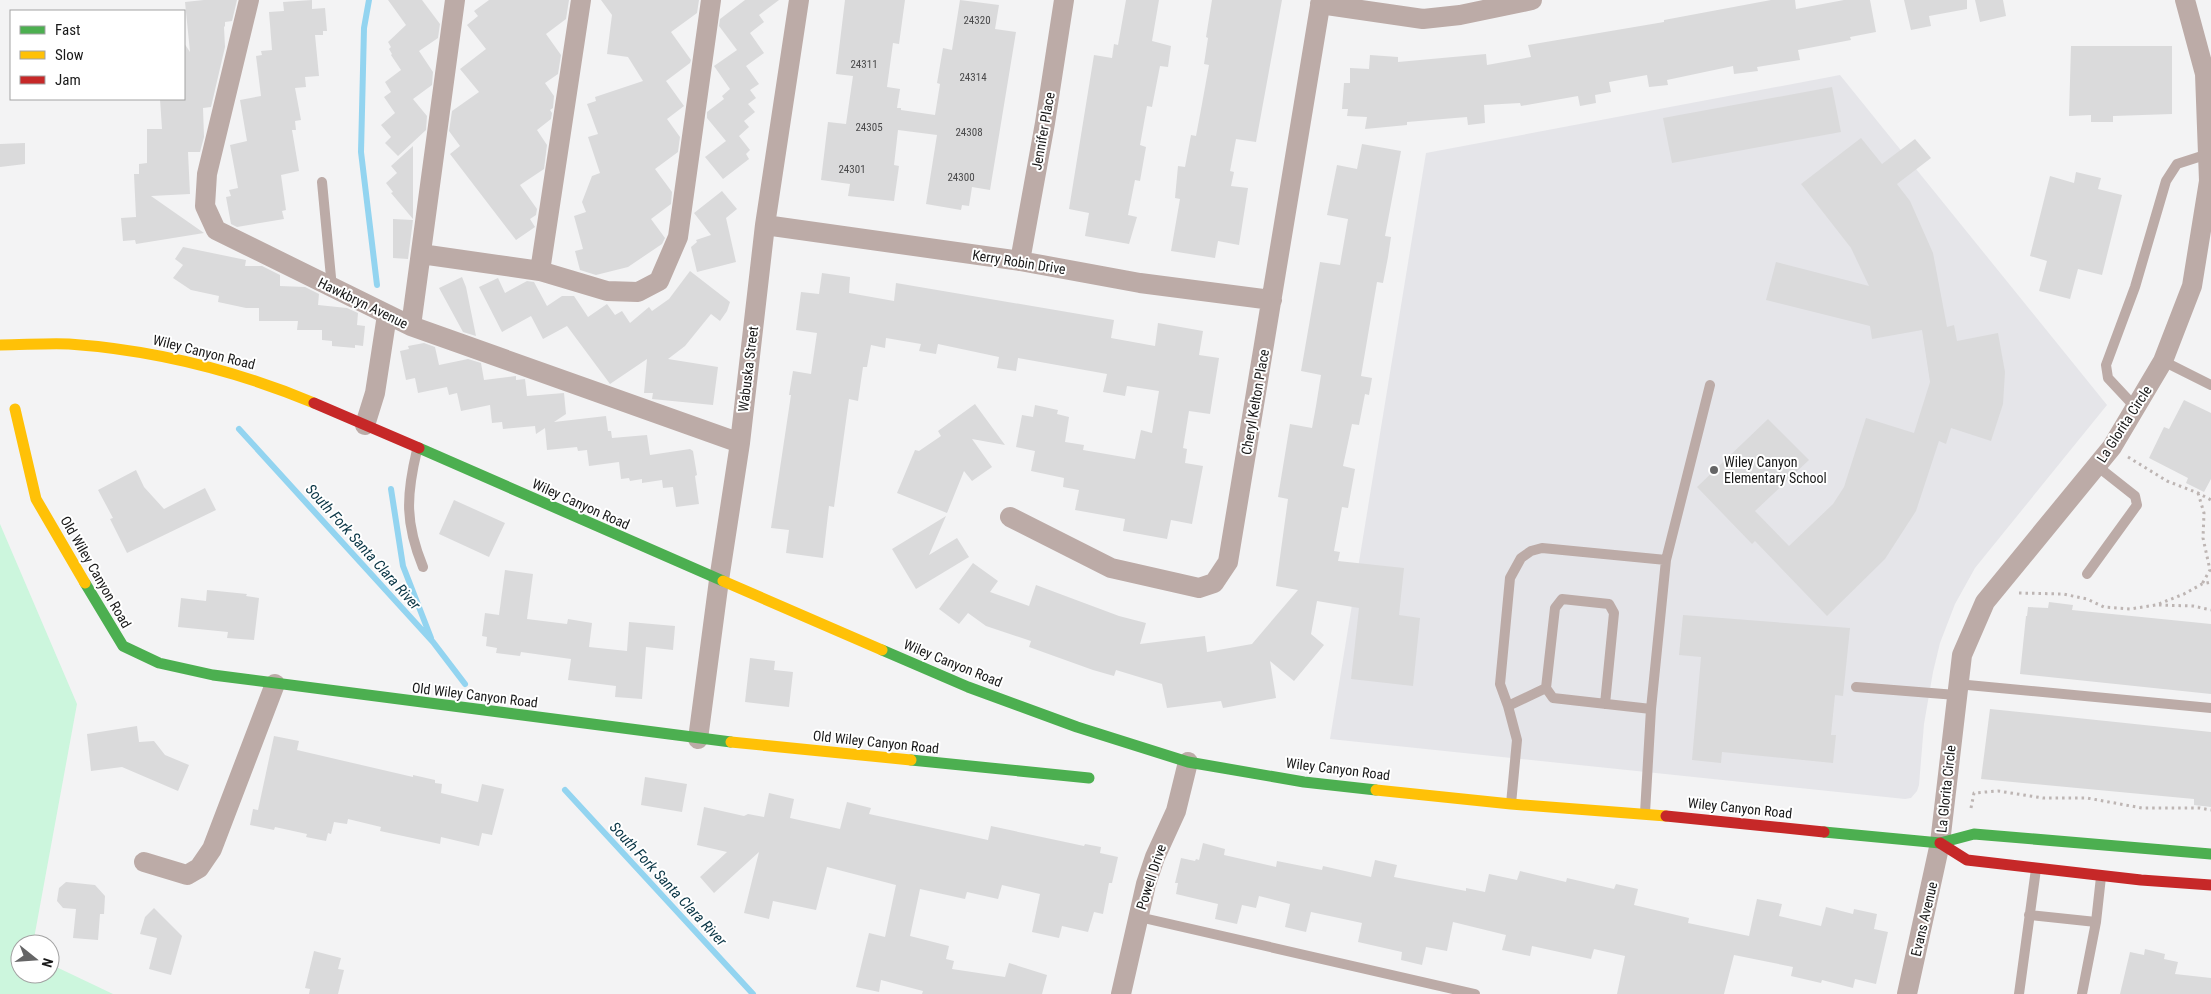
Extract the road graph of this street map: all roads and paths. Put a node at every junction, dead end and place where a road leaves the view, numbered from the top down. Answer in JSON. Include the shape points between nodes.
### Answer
{"nodes":[{"id":1,"x":249,"y":0,"type":"edge"},
{"id":2,"x":456,"y":0,"type":"edge"},
{"id":3,"x":581,"y":0,"type":"edge"},
{"id":4,"x":711,"y":0,"type":"edge"},
{"id":5,"x":800,"y":0,"type":"edge"},
{"id":6,"x":1064,"y":0,"type":"edge"},
{"id":7,"x":1532,"y":0,"type":"edge"},
{"id":8,"x":2185,"y":0,"type":"edge"},
{"id":9,"x":1321,"y":2,"type":"edge"},
{"id":10,"x":2208,"y":74,"type":"edge"},
{"id":11,"x":2208,"y":154,"type":"junction"},
{"id":12,"x":322,"y":182,"type":"dead end"},
{"id":13,"x":765,"y":225,"type":"junction"},
{"id":14,"x":421,"y":254,"type":"junction"},
{"id":15,"x":1020,"y":261,"type":"junction"},
{"id":16,"x":540,"y":271,"type":"junction"},
{"id":17,"x":332,"y":288,"type":"junction"},
{"id":18,"x":1272,"y":300,"type":"junction"},
{"id":19,"x":387,"y":315,"type":"junction"},
{"id":20,"x":410,"y":326,"type":"junction"},
{"id":21,"x":0,"y":345,"type":"edge"},
{"id":22,"x":2164,"y":361,"type":"junction"},
{"id":23,"x":1710,"y":385,"type":"dead end"},
{"id":24,"x":2211,"y":386,"type":"edge"},
{"id":25,"x":2136,"y":408,"type":"junction"},
{"id":26,"x":16,"y":409,"type":"dead end"},
{"id":27,"x":365,"y":425,"type":"junction"},
{"id":28,"x":740,"y":443,"type":"junction"},
{"id":29,"x":2112,"y":448,"type":"junction"},
{"id":30,"x":417,"y":449,"type":"junction"},
{"id":31,"x":2097,"y":466,"type":"junction"},
{"id":32,"x":2198,"y":493,"type":"junction"},
{"id":33,"x":2211,"y":500,"type":"edge"},
{"id":34,"x":1010,"y":517,"type":"dead end"},
{"id":35,"x":1666,"y":560,"type":"junction"},
{"id":36,"x":423,"y":567,"type":"dead end"},
{"id":37,"x":2210,"y":571,"type":"edge"},
{"id":38,"x":2087,"y":574,"type":"dead end"},
{"id":39,"x":718,"y":580,"type":"junction"},
{"id":40,"x":2002,"y":582,"type":"junction"},
{"id":41,"x":2211,"y":582,"type":"edge"},
{"id":42,"x":2202,"y":584,"type":"junction"},
{"id":43,"x":2156,"y":605,"type":"junction"},
{"id":44,"x":2211,"y":610,"type":"edge"},
{"id":45,"x":275,"y":684,"type":"junction"},
{"id":46,"x":1856,"y":687,"type":"dead end"},
{"id":47,"x":1546,"y":688,"type":"junction"},
{"id":48,"x":1956,"y":689,"type":"junction"},
{"id":49,"x":1605,"y":704,"type":"junction"},
{"id":50,"x":1508,"y":706,"type":"junction"},
{"id":51,"x":2211,"y":708,"type":"edge"},
{"id":52,"x":1651,"y":710,"type":"junction"},
{"id":53,"x":698,"y":739,"type":"junction"},
{"id":54,"x":1188,"y":762,"type":"junction"},
{"id":55,"x":1089,"y":778,"type":"dead end"},
{"id":56,"x":1511,"y":804,"type":"junction"},
{"id":57,"x":1971,"y":808,"type":"dead end"},
{"id":58,"x":2211,"y":810,"type":"edge"},
{"id":59,"x":1645,"y":814,"type":"junction"},
{"id":60,"x":2040,"y":838,"type":"junction"},
{"id":61,"x":2104,"y":843,"type":"junction"},
{"id":62,"x":1940,"y":844,"type":"junction"},
{"id":63,"x":2211,"y":854,"type":"edge"},
{"id":64,"x":144,"y":862,"type":"dead end"},
{"id":65,"x":2102,"y":868,"type":"junction"},
{"id":66,"x":2036,"y":869,"type":"junction"},
{"id":67,"x":2211,"y":885,"type":"edge"},
{"id":68,"x":2029,"y":915,"type":"junction"},
{"id":69,"x":1139,"y":917,"type":"junction"},
{"id":70,"x":2096,"y":922,"type":"junction"},
{"id":71,"x":1121,"y":994,"type":"edge"},
{"id":72,"x":1475,"y":994,"type":"edge"},
{"id":73,"x":1907,"y":994,"type":"edge"},
{"id":74,"x":2019,"y":994,"type":"edge"},
{"id":75,"x":2082,"y":994,"type":"edge"}],
"edges":[{"from":1,"to":17,"type":"street","name":"Hawkbryn Avenue","via":[[207,174],[205,206],[216,230]]},
{"from":2,"to":14,"type":"street"},
{"from":3,"to":16,"type":"street"},
{"from":4,"to":16,"type":"street","via":[[678,237],[660,281],[638,292],[607,291]]},
{"from":5,"to":13,"type":"street","name":"Wabuska Street"},
{"from":6,"to":15,"type":"street","name":"Jennifer Place"},
{"from":7,"to":9,"type":"street","via":[[1460,16],[1423,19]]},
{"from":8,"to":10,"type":"street","name":"La Glorita Circle"},
{"from":9,"to":18,"type":"street","name":"Cheryl Kelton Place"},
{"from":10,"to":11,"type":"street","name":"La Glorita Circle"},
{"from":11,"to":22,"type":"street","name":"La Glorita Circle","via":[[2209,181],[2192,286]]},
{"from":11,"to":25,"type":"lane","via":[[2178,164],[2166,181],[2135,287],[2106,366],[2108,378]]},
{"from":12,"to":17,"type":"lane"},
{"from":13,"to":15,"type":"street","name":"Kerry Robin Drive"},
{"from":13,"to":28,"type":"street","name":"Wabuska Street"},
{"from":14,"to":16,"type":"street"},
{"from":14,"to":20,"type":"street"},
{"from":15,"to":18,"type":"street","name":"Kerry Robin Drive","via":[[1140,283]]},
{"from":17,"to":19,"type":"street","name":"Hawkbryn Avenue"},
{"from":18,"to":34,"type":"street","name":"Cheryl Kelton Place","via":[[1228,562],[1214,583],[1199,588],[1111,568]]},
{"from":19,"to":20,"type":"street","name":"Hawkbryn Avenue"},
{"from":19,"to":27,"type":"street","via":[[375,393]]},
{"from":20,"to":28,"type":"street","name":"Hawkbryn Avenue"},
{"from":21,"to":27,"type":"street","name":"Wiley Canyon Road","via":[[78,345],[142,352],[200,364],[270,385]]},
{"from":22,"to":24,"type":"lane"},
{"from":22,"to":25,"type":"street","name":"La Glorita Circle"},
{"from":23,"to":35,"type":"lane"},
{"from":25,"to":29,"type":"street","name":"La Glorita Circle"},
{"from":26,"to":45,"type":"street","name":"Old Wiley Canyon Road","via":[[36,498],[123,646],[159,663]]},
{"from":27,"to":30,"type":"street","name":"Wiley Canyon Road"},
{"from":28,"to":39,"type":"street","name":"Wabuska Street"},
{"from":29,"to":31,"type":"street","name":"La Glorita Circle"},
{"from":29,"to":32,"type":"path","via":[[2167,481]]},
{"from":30,"to":36,"type":"lane","via":[[410,480],[408,512],[413,543]]},
{"from":30,"to":39,"type":"street","name":"Wiley Canyon Road"},
{"from":31,"to":38,"type":"lane","via":[[2135,496],[2137,505]]},
{"from":31,"to":40,"type":"street","name":"La Glorita Circle"},
{"from":32,"to":33,"type":"path"},
{"from":32,"to":37,"type":"path","via":[[2204,513],[2203,538]]},
{"from":35,"to":50,"type":"lane","via":[[1542,548],[1521,558],[1510,578],[1500,684]]},
{"from":35,"to":52,"type":"lane"},
{"from":37,"to":42,"type":"path"},
{"from":39,"to":53,"type":"street","name":"Wabuska Street"},
{"from":39,"to":54,"type":"street","name":"Wiley Canyon Road","via":[[968,688]]},
{"from":40,"to":43,"type":"path","via":[[2021,594],[2063,594],[2104,607],[2130,609]]},
{"from":40,"to":48,"type":"street","name":"La Glorita Circle","via":[[1985,602],[1962,655]]},
{"from":41,"to":42,"type":"path"},
{"from":42,"to":43,"type":"path"},
{"from":43,"to":44,"type":"path"},
{"from":45,"to":53,"type":"street","name":"Old Wiley Canyon Road"},
{"from":45,"to":64,"type":"street","via":[[212,848],[199,868],[187,875]]},
{"from":46,"to":48,"type":"lane"},
{"from":47,"to":49,"type":"lane","via":[[1553,698]]},
{"from":47,"to":49,"type":"lane","via":[[1555,608],[1562,599],[1609,604],[1614,613]]},
{"from":47,"to":50,"type":"lane"},
{"from":48,"to":51,"type":"lane"},
{"from":48,"to":62,"type":"street","name":"La Glorita Circle"},
{"from":49,"to":52,"type":"lane"},
{"from":50,"to":56,"type":"lane","via":[[1517,740]]},
{"from":52,"to":59,"type":"lane"},
{"from":53,"to":55,"type":"street","name":"Old Wiley Canyon Road"},
{"from":54,"to":56,"type":"street","name":"Wiley Canyon Road","via":[[1304,782]]},
{"from":54,"to":69,"type":"street","name":"Powell Drive","via":[[1176,811],[1155,857]]},
{"from":56,"to":59,"type":"street","name":"Wiley Canyon Road"},
{"from":57,"to":58,"type":"path","via":[[1974,793],[1998,791],[2043,798],[2087,798],[2142,808]]},
{"from":59,"to":62,"type":"street","name":"Wiley Canyon Road"},
{"from":60,"to":61,"type":"street","name":"Wiley Canyon Road"},
{"from":60,"to":62,"type":"street","name":"Wiley Canyon Road","via":[[1974,834]]},
{"from":60,"to":66,"type":"street"},
{"from":61,"to":63,"type":"street","name":"Wiley Canyon Road"},
{"from":61,"to":65,"type":"street"},
{"from":62,"to":66,"type":"street","name":"Wiley Canyon Road","via":[[1968,860]]},
{"from":62,"to":73,"type":"street","name":"Evans Avenue"},
{"from":65,"to":66,"type":"street","name":"Wiley Canyon Road"},
{"from":65,"to":67,"type":"street","name":"Wiley Canyon Road"},
{"from":65,"to":70,"type":"lane"},
{"from":66,"to":68,"type":"lane"},
{"from":68,"to":70,"type":"lane"},
{"from":68,"to":74,"type":"lane"},
{"from":69,"to":71,"type":"street","name":"Powell Drive"},
{"from":69,"to":72,"type":"lane"},
{"from":70,"to":75,"type":"lane"}]}
